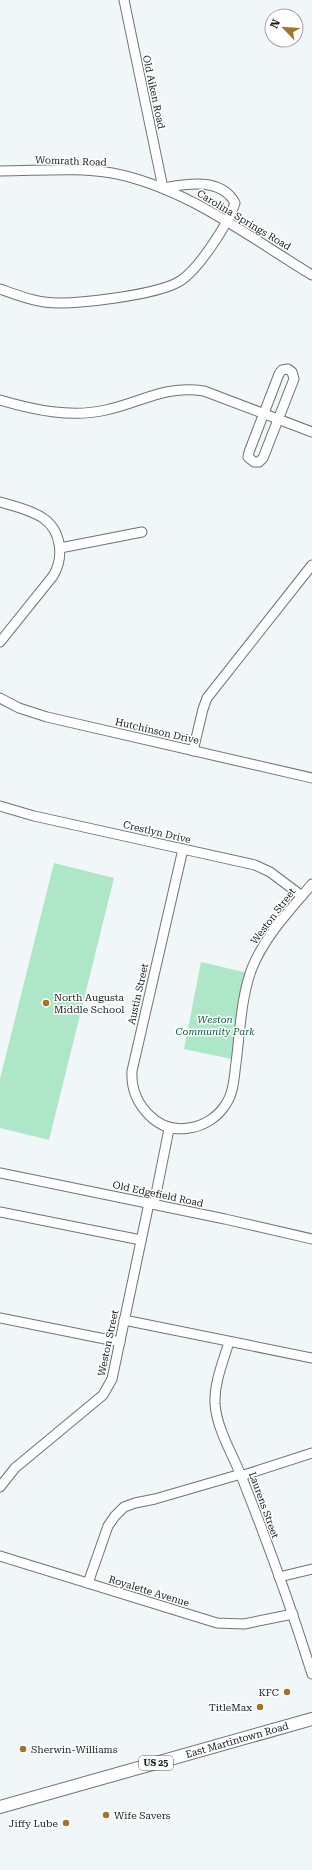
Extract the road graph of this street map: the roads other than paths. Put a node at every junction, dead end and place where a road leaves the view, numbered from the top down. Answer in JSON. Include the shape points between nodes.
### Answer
{"nodes":[{"id":1,"x":124,"y":0,"type":"edge"},
{"id":2,"x":0,"y":171,"type":"edge"},
{"id":3,"x":163,"y":188,"type":"junction"},
{"id":4,"x":225,"y":222,"type":"junction"},
{"id":5,"x":312,"y":275,"type":"edge"},
{"id":6,"x":0,"y":289,"type":"edge"},
{"id":7,"x":0,"y":400,"type":"edge"},
{"id":8,"x":265,"y":413,"type":"junction"},
{"id":9,"x":279,"y":419,"type":"junction"},
{"id":10,"x":312,"y":432,"type":"edge"},
{"id":11,"x":0,"y":502,"type":"edge"},
{"id":12,"x":142,"y":532,"type":"dead end"},
{"id":13,"x":60,"y":548,"type":"junction"},
{"id":14,"x":312,"y":565,"type":"edge"},
{"id":15,"x":0,"y":642,"type":"edge"},
{"id":16,"x":0,"y":698,"type":"edge"},
{"id":17,"x":193,"y":750,"type":"junction"},
{"id":18,"x":312,"y":778,"type":"edge"},
{"id":19,"x":0,"y":806,"type":"edge"},
{"id":20,"x":183,"y":850,"type":"junction"},
{"id":21,"x":312,"y":884,"type":"edge"},
{"id":22,"x":302,"y":896,"type":"junction"},
{"id":23,"x":169,"y":1129,"type":"junction"},
{"id":24,"x":0,"y":1173,"type":"edge"},
{"id":25,"x":151,"y":1204,"type":"junction"},
{"id":26,"x":0,"y":1212,"type":"edge"},
{"id":27,"x":312,"y":1239,"type":"edge"},
{"id":28,"x":141,"y":1240,"type":"junction"},
{"id":29,"x":0,"y":1318,"type":"edge"},
{"id":30,"x":124,"y":1320,"type":"junction"},
{"id":31,"x":120,"y":1342,"type":"junction"},
{"id":32,"x":229,"y":1342,"type":"junction"},
{"id":33,"x":312,"y":1358,"type":"edge"},
{"id":34,"x":312,"y":1452,"type":"edge"},
{"id":35,"x":241,"y":1475,"type":"junction"},
{"id":36,"x":0,"y":1487,"type":"edge"},
{"id":37,"x":0,"y":1556,"type":"edge"},
{"id":38,"x":312,"y":1569,"type":"edge"},
{"id":39,"x":279,"y":1577,"type":"junction"},
{"id":40,"x":88,"y":1583,"type":"junction"},
{"id":41,"x":293,"y":1614,"type":"junction"},
{"id":42,"x":312,"y":1674,"type":"edge"},
{"id":43,"x":312,"y":1719,"type":"edge"},
{"id":44,"x":0,"y":1807,"type":"edge"}],
"edges":[{"from":1,"to":3,"type":"street","name":"Old Aiken Road"},
{"from":2,"to":3,"type":"street","name":"Womrath Road","via":[[100,172],[126,176]]},
{"from":3,"to":4,"type":"street","name":"Carolina Springs Road","via":[[186,198]]},
{"from":3,"to":4,"type":"street","via":[[200,184],[229,194],[235,203]]},
{"from":4,"to":5,"type":"street","name":"Carolina Springs Road"},
{"from":4,"to":6,"type":"street","via":[[202,262],[180,281],[164,289],[67,304],[33,300]]},
{"from":7,"to":8,"type":"street","via":[[49,411],[88,413],[170,390],[189,388]]},
{"from":8,"to":9,"type":"street"},
{"from":8,"to":9,"type":"street","via":[[249,452],[248,457],[254,462],[259,462],[263,458]]},
{"from":8,"to":9,"type":"street","via":[[280,372],[290,370],[294,374],[294,379]]},
{"from":9,"to":10,"type":"street"},
{"from":11,"to":13,"type":"street","via":[[43,518],[53,530]]},
{"from":12,"to":13,"type":"street"},
{"from":13,"to":15,"type":"street","via":[[53,576]]},
{"from":14,"to":17,"type":"street","via":[[207,698]]},
{"from":16,"to":17,"type":"street","name":"Hutchinson Drive","via":[[19,708],[47,717]]},
{"from":17,"to":18,"type":"street","name":"Hutchinson Drive"},
{"from":19,"to":20,"type":"street","name":"Crestlyn Drive"},
{"from":20,"to":22,"type":"street","name":"Crestlyn Drive","via":[[262,868]]},
{"from":20,"to":23,"type":"street","name":"Austin Street","via":[[132,1071],[135,1093],[142,1108],[158,1123]]},
{"from":21,"to":22,"type":"street","name":"Weston Street"},
{"from":22,"to":23,"type":"street","name":"Weston Street","via":[[270,935],[252,970],[233,1084],[227,1103],[212,1119],[200,1126]]},
{"from":23,"to":25,"type":"street","name":"Weston Street"},
{"from":24,"to":25,"type":"street","name":"Old Edgefield Road"},
{"from":25,"to":27,"type":"street","name":"Old Edgefield Road"},
{"from":25,"to":28,"type":"street","name":"Weston Street"},
{"from":26,"to":28,"type":"street"},
{"from":28,"to":30,"type":"street","name":"Weston Street"},
{"from":29,"to":31,"type":"street"},
{"from":30,"to":31,"type":"street","name":"Weston Street"},
{"from":30,"to":32,"type":"street"},
{"from":31,"to":36,"type":"street","name":"Weston Street","via":[[112,1379],[103,1396],[15,1468]]},
{"from":32,"to":33,"type":"street"},
{"from":32,"to":35,"type":"street","name":"Laurens Street","via":[[216,1385],[215,1403],[218,1420]]},
{"from":34,"to":35,"type":"street"},
{"from":35,"to":39,"type":"street","name":"Laurens Street"},
{"from":35,"to":40,"type":"street","via":[[124,1507],[108,1526]]},
{"from":37,"to":40,"type":"street","name":"Royalette Avenue"},
{"from":38,"to":39,"type":"street"},
{"from":39,"to":41,"type":"street","name":"Laurens Street"},
{"from":40,"to":41,"type":"street","name":"Royalette Avenue","via":[[217,1623],[244,1624]]},
{"from":41,"to":42,"type":"street","name":"Laurens Street"},
{"from":43,"to":44,"type":"main road","name":"East Martintown Road","number":"US 25"}]}
